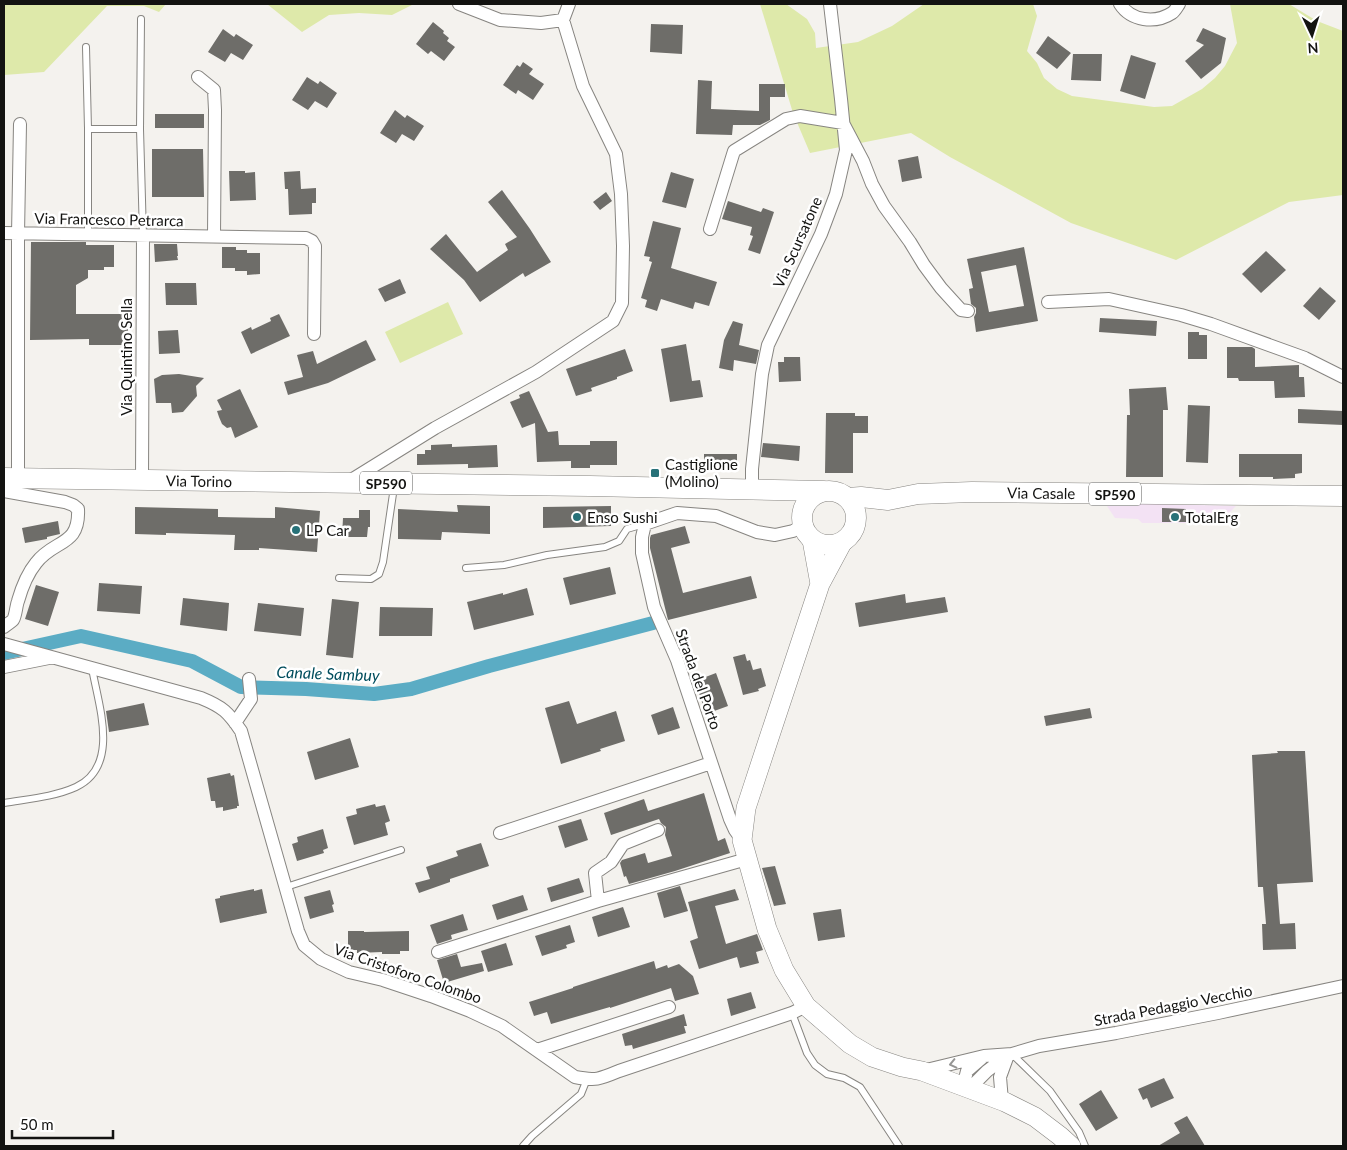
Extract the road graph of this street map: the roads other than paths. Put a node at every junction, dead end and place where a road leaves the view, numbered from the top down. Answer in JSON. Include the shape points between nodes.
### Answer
{"nodes":[{"id":1,"x":459,"y":4,"type":"edge"},
{"id":2,"x":569,"y":4,"type":"edge"},
{"id":3,"x":830,"y":4,"type":"edge"},
{"id":4,"x":1120,"y":4,"type":"edge"},
{"id":5,"x":1179,"y":4,"type":"edge"},
{"id":6,"x":141,"y":19,"type":"dead end"},
{"id":7,"x":563,"y":20,"type":"junction"},
{"id":8,"x":86,"y":47,"type":"dead end"},
{"id":9,"x":198,"y":77,"type":"dead end"},
{"id":10,"x":844,"y":123,"type":"junction"},
{"id":11,"x":20,"y":124,"type":"dead end"},
{"id":12,"x":88,"y":129,"type":"junction"},
{"id":13,"x":140,"y":129,"type":"junction"},
{"id":14,"x":710,"y":229,"type":"dead end"},
{"id":15,"x":4,"y":233,"type":"edge"},
{"id":16,"x":18,"y":234,"type":"junction"},
{"id":17,"x":88,"y":234,"type":"junction"},
{"id":18,"x":143,"y":235,"type":"junction"},
{"id":19,"x":214,"y":236,"type":"junction"},
{"id":20,"x":1048,"y":302,"type":"dead end"},
{"id":21,"x":968,"y":311,"type":"dead end"},
{"id":22,"x":314,"y":334,"type":"dead end"},
{"id":23,"x":1343,"y":377,"type":"edge"},
{"id":24,"x":142,"y":480,"type":"junction"},
{"id":25,"x":9,"y":482,"type":"edge"},
{"id":26,"x":346,"y":483,"type":"junction"},
{"id":27,"x":395,"y":483,"type":"junction"},
{"id":28,"x":760,"y":490,"type":"junction"},
{"id":29,"x":824,"y":491,"type":"junction"},
{"id":30,"x":1343,"y":496,"type":"edge"},
{"id":31,"x":848,"y":498,"type":"junction"},
{"id":32,"x":888,"y":500,"type":"junction"},
{"id":33,"x":857,"y":521,"type":"junction"},
{"id":34,"x":646,"y":524,"type":"junction"},
{"id":35,"x":806,"y":524,"type":"junction"},
{"id":36,"x":842,"y":542,"type":"junction"},
{"id":37,"x":466,"y":568,"type":"dead end"},
{"id":38,"x":338,"y":578,"type":"dead end"},
{"id":39,"x":820,"y":584,"type":"junction"},
{"id":40,"x":4,"y":627,"type":"edge"},
{"id":41,"x":4,"y":644,"type":"edge"},
{"id":42,"x":52,"y":658,"type":"junction"},
{"id":43,"x":4,"y":667,"type":"edge"},
{"id":44,"x":92,"y":668,"type":"junction"},
{"id":45,"x":249,"y":679,"type":"dead end"},
{"id":46,"x":235,"y":723,"type":"junction"},
{"id":47,"x":711,"y":762,"type":"junction"},
{"id":48,"x":4,"y":803,"type":"edge"},
{"id":49,"x":658,"y":830,"type":"dead end"},
{"id":50,"x":500,"y":833,"type":"dead end"},
{"id":51,"x":742,"y":840,"type":"junction"},
{"id":52,"x":400,"y":850,"type":"dead end"},
{"id":53,"x":747,"y":859,"type":"junction"},
{"id":54,"x":286,"y":887,"type":"junction"},
{"id":55,"x":598,"y":901,"type":"junction"},
{"id":56,"x":438,"y":952,"type":"dead end"},
{"id":57,"x":1343,"y":986,"type":"edge"},
{"id":58,"x":669,"y":1007,"type":"dead end"},
{"id":59,"x":799,"y":1010,"type":"junction"},
{"id":60,"x":537,"y":1050,"type":"junction"},
{"id":61,"x":1010,"y":1054,"type":"junction"},
{"id":62,"x":984,"y":1056,"type":"junction"},
{"id":63,"x":922,"y":1071,"type":"junction"},
{"id":64,"x":587,"y":1079,"type":"junction"},
{"id":65,"x":966,"y":1088,"type":"junction"},
{"id":66,"x":1002,"y":1101,"type":"junction"},
{"id":67,"x":523,"y":1146,"type":"edge"},
{"id":68,"x":899,"y":1146,"type":"edge"},
{"id":69,"x":1071,"y":1146,"type":"edge"},
{"id":70,"x":1085,"y":1146,"type":"edge"}],
"edges":[{"from":1,"to":7,"type":"street","via":[[500,20],[541,23]]},
{"from":2,"to":7,"type":"street"},
{"from":3,"to":10,"type":"street","name":"Via Scursatone"},
{"from":4,"to":5,"type":"street","via":[[1133,16],[1147,20],[1158,20],[1173,13]]},
{"from":6,"to":13,"type":"lane"},
{"from":7,"to":26,"type":"street","via":[[583,86],[616,154],[622,194],[622,303],[613,321],[552,362]]},
{"from":8,"to":12,"type":"lane"},
{"from":9,"to":19,"type":"street","via":[[214,90]]},
{"from":10,"to":14,"type":"street","via":[[800,116],[786,119],[734,151]]},
{"from":10,"to":21,"type":"street","via":[[884,206],[941,288],[961,310]]},
{"from":10,"to":28,"type":"street","name":"Via Scursatone","via":[[846,150],[836,194],[821,234],[768,345],[752,468]]},
{"from":11,"to":16,"type":"street"},
{"from":12,"to":13,"type":"lane"},
{"from":12,"to":17,"type":"lane"},
{"from":13,"to":18,"type":"lane"},
{"from":15,"to":16,"type":"street","name":"Via Francesco Petrarca"},
{"from":16,"to":17,"type":"street","name":"Via Francesco Petrarca"},
{"from":16,"to":25,"type":"street"},
{"from":17,"to":18,"type":"street","name":"Via Francesco Petrarca"},
{"from":18,"to":19,"type":"street","name":"Via Francesco Petrarca"},
{"from":18,"to":24,"type":"street","name":"Via Quintino Sella"},
{"from":19,"to":22,"type":"street","name":"Via Francesco Petrarca","via":[[306,238],[312,242],[315,246]]},
{"from":20,"to":23,"type":"street","via":[[1109,299],[1181,315],[1305,358]]},
{"from":24,"to":25,"type":"main road","name":"Via Torino","number":"SP590"},
{"from":24,"to":26,"type":"main road","name":"Via Torino","number":"SP590"},
{"from":25,"to":40,"type":"street","via":[[73,505],[78,509],[78,518],[71,537],[37,561],[26,577],[13,619]]},
{"from":26,"to":27,"type":"main road","name":"Via Torino","number":"SP590"},
{"from":27,"to":28,"type":"main road","name":"Via Torino","number":"SP590"},
{"from":27,"to":38,"type":"lane","via":[[379,574],[371,579]]},
{"from":28,"to":29,"type":"main road","number":"SP590"},
{"from":28,"to":35,"type":"main road","number":"SP590"},
{"from":29,"to":31,"type":"main road","number":"SP590","via":[[841,493]]},
{"from":29,"to":35,"type":"main road","via":[[808,500]]},
{"from":30,"to":32,"type":"main road","name":"Via Casale","number":"SP590","via":[[972,492],[918,494]]},
{"from":31,"to":32,"type":"main road","number":"SP590"},
{"from":31,"to":33,"type":"main road"},
{"from":32,"to":33,"type":"main road","number":"SP590"},
{"from":33,"to":36,"type":"main road","number":"SP590","via":[[849,537]]},
{"from":34,"to":35,"type":"street","via":[[677,513],[716,516],[757,532],[775,535]]},
{"from":34,"to":37,"type":"lane","via":[[627,529],[619,541],[605,546],[504,565]]},
{"from":34,"to":47,"type":"street","name":"Strada del Porto","via":[[642,553],[654,606],[677,660]]},
{"from":35,"to":36,"type":"main road","number":"SP590","via":[[819,544]]},
{"from":35,"to":39,"type":"main road"},
{"from":36,"to":39,"type":"main road"},
{"from":39,"to":51,"type":"main road","via":[[746,808]]},
{"from":41,"to":42,"type":"street","name":"Via Cristoforo Colombo"},
{"from":42,"to":43,"type":"street","name":"Via Cristoforo Colombo"},
{"from":42,"to":44,"type":"street","name":"Via Cristoforo Colombo"},
{"from":44,"to":46,"type":"street","name":"Via Cristoforo Colombo","via":[[215,703],[230,714]]},
{"from":44,"to":48,"type":"lane","via":[[103,729],[98,766],[89,779],[76,787]]},
{"from":45,"to":46,"type":"street","via":[[251,699]]},
{"from":46,"to":54,"type":"street","name":"Via Cristoforo Colombo","via":[[241,731]]},
{"from":47,"to":50,"type":"street"},
{"from":47,"to":51,"type":"street","name":"Strada del Porto","via":[[730,819]]},
{"from":49,"to":55,"type":"street","via":[[623,844],[611,862],[595,873]]},
{"from":51,"to":53,"type":"main road"},
{"from":52,"to":54,"type":"lane"},
{"from":53,"to":55,"type":"street"},
{"from":53,"to":59,"type":"main road","via":[[767,929]]},
{"from":54,"to":60,"type":"street","name":"Via Cristoforo Colombo","via":[[304,945],[321,959],[349,972],[382,980],[470,1011],[502,1026]]},
{"from":55,"to":56,"type":"street"},
{"from":57,"to":61,"type":"street","name":"Strada Pedaggio Vecchio"},
{"from":58,"to":60,"type":"street"},
{"from":59,"to":63,"type":"main road","via":[[872,1057]]},
{"from":59,"to":64,"type":"street","via":[[600,1079]]},
{"from":59,"to":68,"type":"lane","via":[[807,1053],[815,1065],[827,1074],[844,1078],[860,1087]]},
{"from":60,"to":64,"type":"street","name":"Via Cristoforo Colombo","via":[[575,1077]]},
{"from":61,"to":62,"type":"street","name":"Strada Pedaggio Vecchio"},
{"from":61,"to":65,"type":"street","name":"Strada Pedaggio Vecchio"},
{"from":61,"to":66,"type":"street","via":[[1000,1077]]},
{"from":61,"to":70,"type":"lane","via":[[1050,1091]]},
{"from":62,"to":63,"type":"street","name":"Strada Pedaggio Vecchio","one_way":true},
{"from":62,"to":65,"type":"street","via":[[967,1071]]},
{"from":63,"to":65,"type":"main road"},
{"from":64,"to":67,"type":"lane","via":[[582,1094]]},
{"from":65,"to":66,"type":"main road"},
{"from":66,"to":69,"type":"main road","via":[[1035,1117]]}]}
